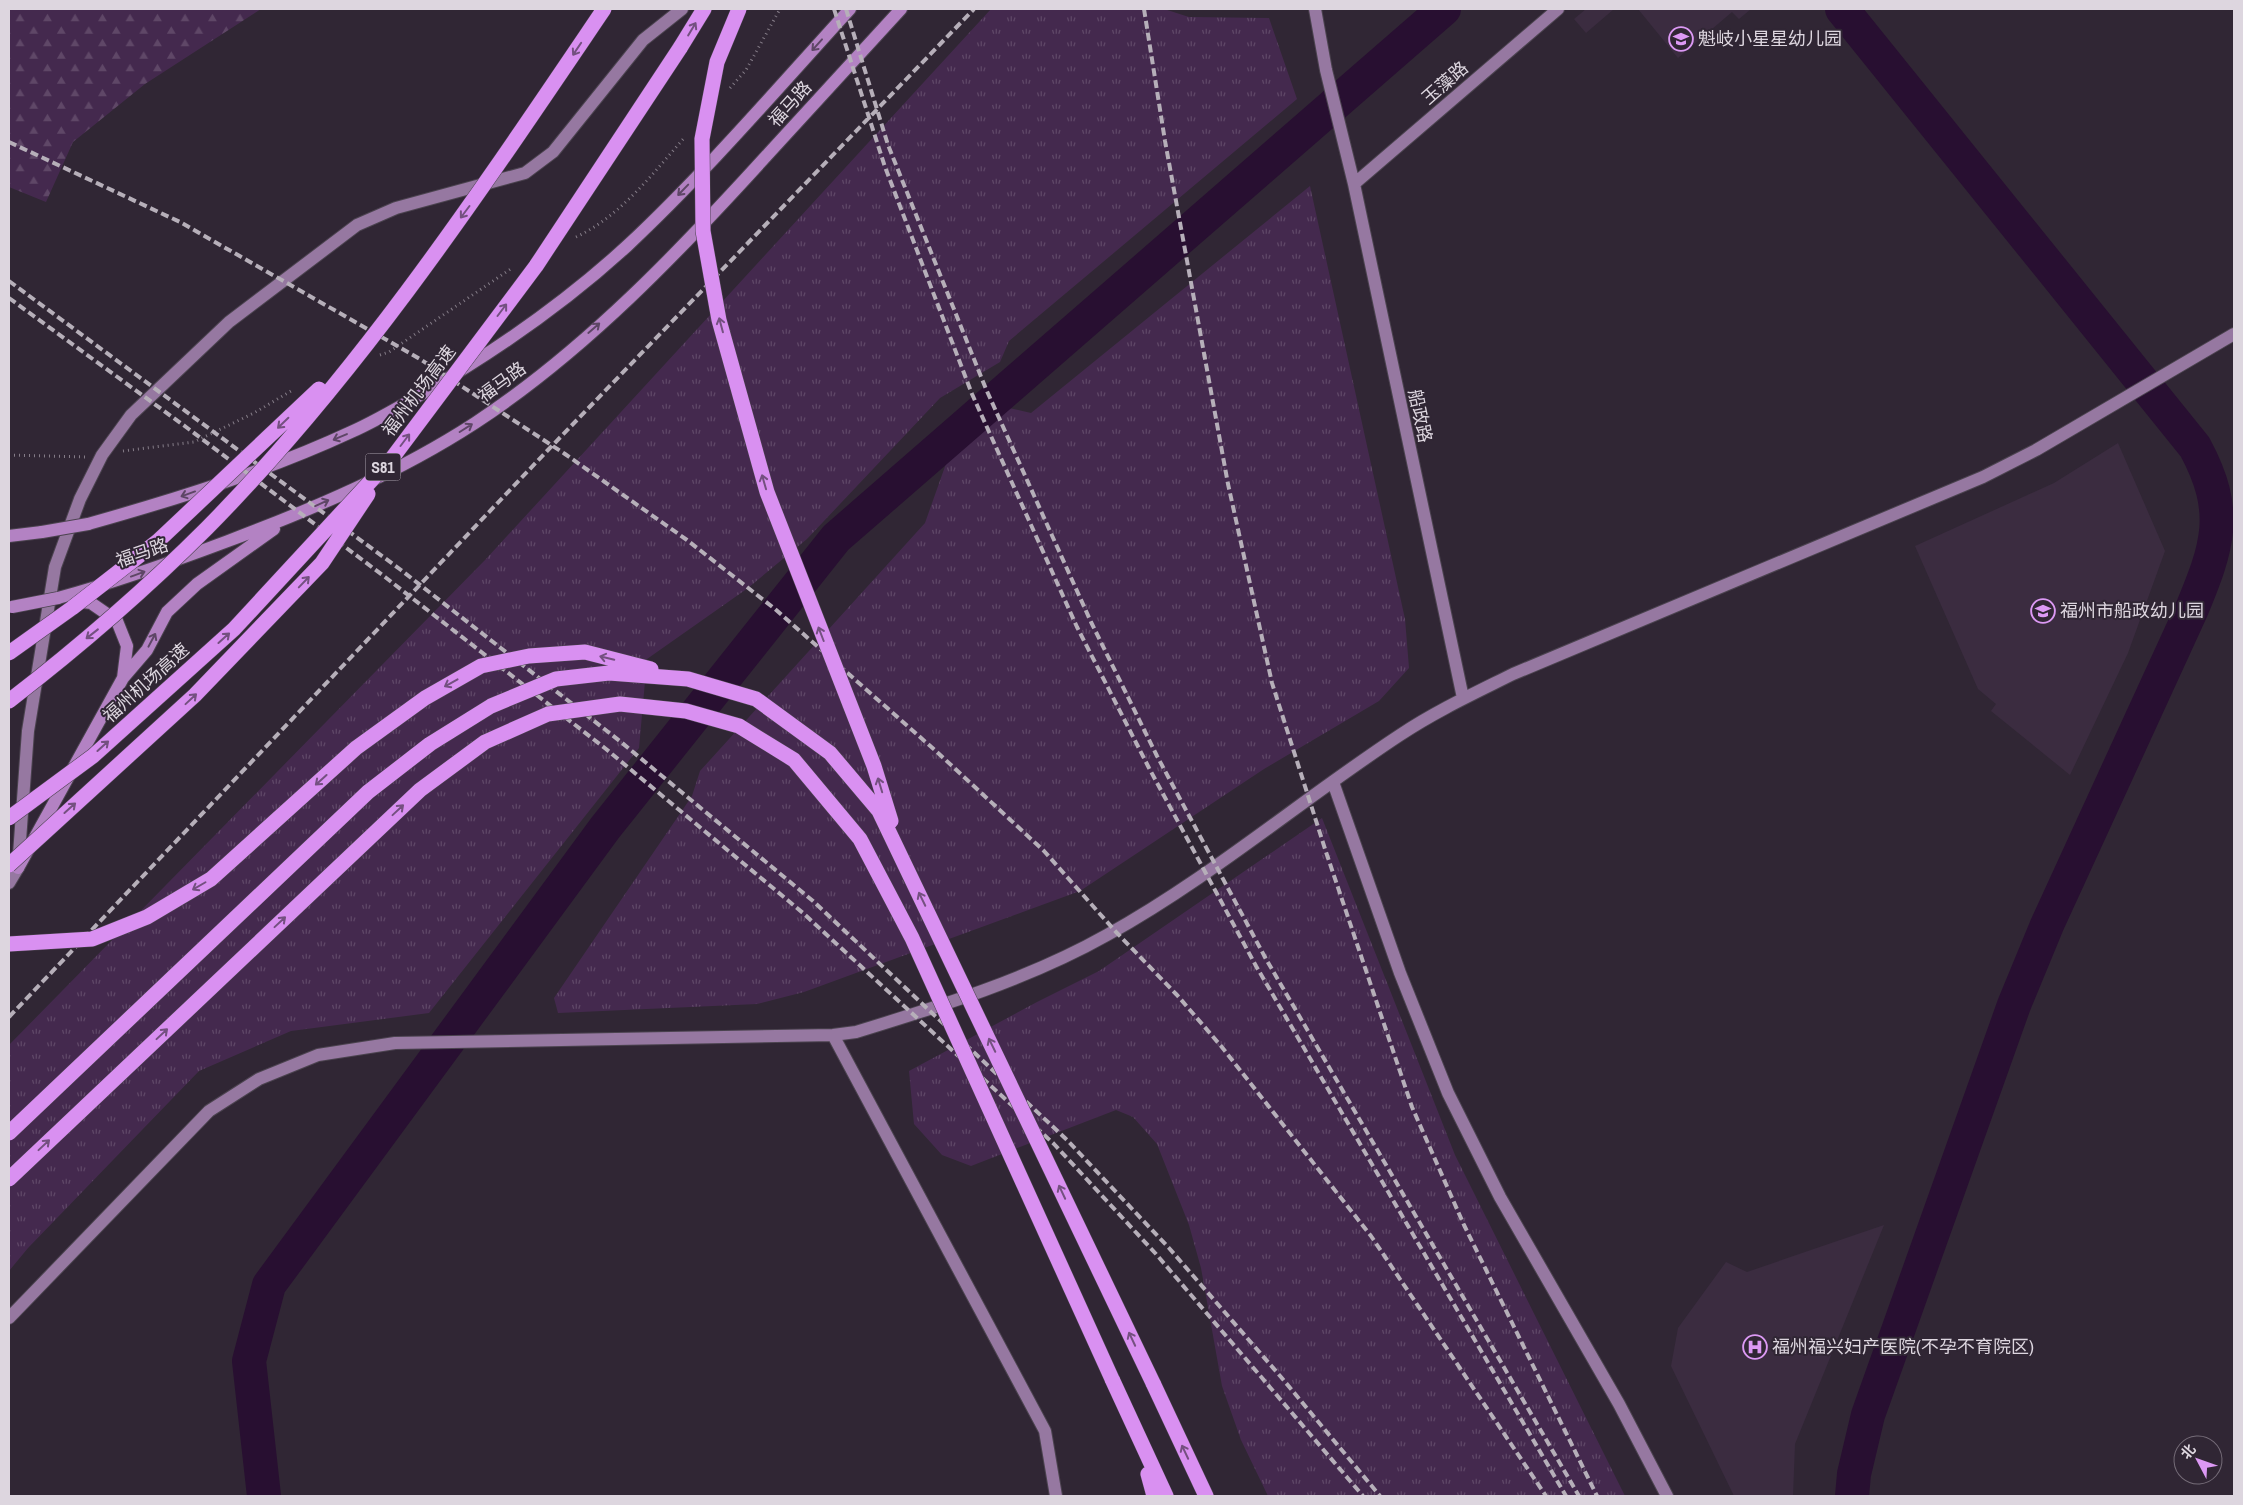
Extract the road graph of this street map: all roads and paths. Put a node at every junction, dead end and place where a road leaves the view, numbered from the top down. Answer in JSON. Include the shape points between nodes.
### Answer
{"nodes":[{"id":1,"x":604,"y":9,"type":"edge"},
{"id":2,"x":682,"y":9,"type":"edge"},
{"id":3,"x":704,"y":9,"type":"edge"},
{"id":4,"x":739,"y":9,"type":"edge"},
{"id":5,"x":780,"y":9,"type":"edge"},
{"id":6,"x":850,"y":9,"type":"edge"},
{"id":7,"x":901,"y":9,"type":"edge"},
{"id":8,"x":1315,"y":9,"type":"edge"},
{"id":9,"x":1558,"y":9,"type":"edge"},
{"id":10,"x":726,"y":92,"type":"dead end"},
{"id":11,"x":686,"y":136,"type":"dead end"},
{"id":12,"x":1354,"y":184,"type":"junction"},
{"id":13,"x":574,"y":238,"type":"dead end"},
{"id":14,"x":516,"y":265,"type":"dead end"},
{"id":15,"x":2234,"y":334,"type":"edge"},
{"id":16,"x":369,"y":341,"type":"junction"},
{"id":17,"x":372,"y":358,"type":"dead end"},
{"id":18,"x":294,"y":388,"type":"dead end"},
{"id":19,"x":124,"y":451,"type":"dead end"},
{"id":20,"x":9,"y":455,"type":"edge"},
{"id":21,"x":87,"y":457,"type":"dead end"},
{"id":22,"x":393,"y":457,"type":"junction"},
{"id":23,"x":290,"y":517,"type":"junction"},
{"id":24,"x":9,"y":536,"type":"edge"},
{"id":25,"x":58,"y":598,"type":"junction"},
{"id":26,"x":10,"y":607,"type":"edge"},
{"id":27,"x":9,"y":653,"type":"edge"},
{"id":28,"x":123,"y":678,"type":"junction"},
{"id":29,"x":688,"y":678,"type":"junction"},
{"id":30,"x":1463,"y":698,"type":"junction"},
{"id":31,"x":9,"y":701,"type":"edge"},
{"id":32,"x":1333,"y":782,"type":"junction"},
{"id":33,"x":9,"y":818,"type":"edge"},
{"id":34,"x":905,"y":865,"type":"junction"},
{"id":35,"x":13,"y":866,"type":"edge"},
{"id":36,"x":9,"y":883,"type":"edge"},
{"id":37,"x":9,"y":944,"type":"edge"},
{"id":38,"x":833,"y":1035,"type":"junction"},
{"id":39,"x":9,"y":1133,"type":"edge"},
{"id":40,"x":9,"y":1179,"type":"edge"},
{"id":41,"x":9,"y":1318,"type":"edge"},
{"id":42,"x":1136,"y":1431,"type":"junction"},
{"id":43,"x":1056,"y":1496,"type":"edge"},
{"id":44,"x":1154,"y":1496,"type":"edge"},
{"id":45,"x":1166,"y":1496,"type":"edge"},
{"id":46,"x":1206,"y":1496,"type":"edge"},
{"id":47,"x":1667,"y":1496,"type":"edge"}],
"edges":[{"from":1,"to":16,"type":"highway","one_way":true,"bridge":true,"via":[[476,199]]},
{"from":2,"to":35,"type":"street","via":[[642,40],[553,152],[525,173],[396,208],[357,225],[229,322],[131,415],[102,455],[80,499],[55,567],[28,732]]},
{"from":22,"to":3,"type":"highway","name":"福州机场高速","number":"S81","one_way":true,"bridge":true,"via":[[536,266]]},
{"from":34,"to":4,"type":"highway","one_way":true,"bridge":true,"via":[[874,766],[767,492],[719,320],[703,231],[702,139],[717,62]]},
{"from":5,"to":10,"type":"path","via":[[746,70]]},
{"from":6,"to":24,"type":"main road","name":"福马路","one_way":true,"bridge":true,"via":[[715,157],[626,246],[569,295],[492,351],[351,432],[172,500],[88,524]]},
{"from":23,"to":7,"type":"main road","name":"福马路","one_way":true,"via":[[361,486],[443,443],[543,373],[673,255]]},
{"from":8,"to":12,"type":"street","name":"船政路","via":[[1326,70]]},
{"from":9,"to":12,"type":"street","name":"玉藻路"},
{"from":11,"to":13,"type":"path","via":[[626,203],[591,230]]},
{"from":12,"to":30,"type":"street","name":"船政路"},
{"from":14,"to":17,"type":"path","via":[[389,352]]},
{"from":15,"to":30,"type":"street","via":[[2036,450],[1983,477],[1513,674]]},
{"from":16,"to":27,"type":"highway","one_way":true,"bridge":true,"via":[[158,542]]},
{"from":16,"to":31,"type":"highway","one_way":true,"bridge":true,"via":[[293,433],[207,528],[108,622]]},
{"from":18,"to":19,"type":"path","via":[[254,413],[194,442]]},
{"from":20,"to":21,"type":"path"},
{"from":33,"to":22,"type":"highway","name":"福州机场高速","number":"S81","one_way":true,"bridge":true,"via":[[93,756],[234,629]]},
{"from":35,"to":22,"type":"highway","one_way":true,"bridge":true,"via":[[196,695],[322,563]]},
{"from":25,"to":23,"type":"main road","name":"福马路","one_way":true,"via":[[130,577]]},
{"from":28,"to":23,"type":"main road","one_way":true,"via":[[147,650],[167,612],[197,584]]},
{"from":25,"to":26,"type":"main road","name":"福马路","bridge":true},
{"from":25,"to":28,"type":"main road","via":[[91,603],[117,621],[128,646]]},
{"from":28,"to":35,"type":"main road"},
{"from":29,"to":34,"type":"highway","bridge":true,"via":[[756,699],[830,753],[879,811]]},
{"from":29,"to":37,"type":"highway","one_way":true,"bridge":true,"via":[[585,652],[529,656],[481,666],[425,698],[356,748],[203,884],[147,916],[92,939]]},
{"from":29,"to":39,"type":"highway","bridge":true,"via":[[609,673],[556,679],[492,706],[430,744],[368,792]]},
{"from":30,"to":32,"type":"street","via":[[1400,735]]},
{"from":32,"to":38,"type":"street","via":[[1172,896],[1079,949],[1015,978],[899,1019],[856,1032]]},
{"from":32,"to":47,"type":"street","via":[[1400,973],[1448,1093],[1500,1196],[1619,1404]]},
{"from":46,"to":34,"type":"highway","one_way":true,"bridge":true},
{"from":35,"to":36,"type":"street"},
{"from":38,"to":41,"type":"street","via":[[395,1043],[318,1055],[259,1079],[209,1111]]},
{"from":38,"to":43,"type":"street","via":[[1045,1431]]},
{"from":40,"to":42,"type":"highway","one_way":true,"bridge":true,"via":[[420,790],[485,742],[548,714],[620,704],[686,711],[739,726],[794,760],[860,839],[912,938]]},
{"from":42,"to":44,"type":"highway"},
{"from":42,"to":45,"type":"highway"}]}
